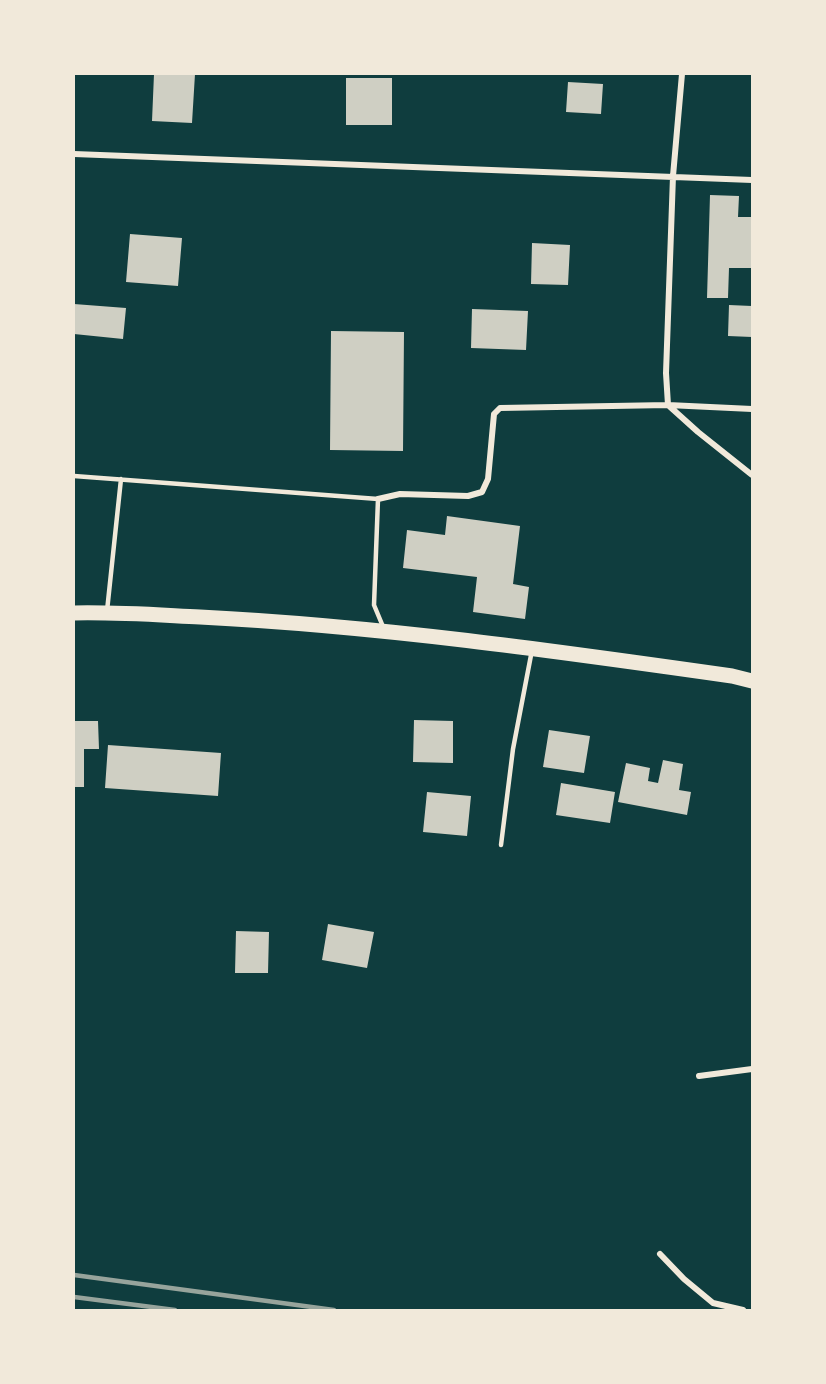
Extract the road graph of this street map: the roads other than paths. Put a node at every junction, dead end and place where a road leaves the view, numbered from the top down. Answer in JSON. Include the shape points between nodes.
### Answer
{"nodes":[{"id":1,"x":682,"y":74,"type":"edge"},
{"id":2,"x":74,"y":154,"type":"edge"},
{"id":3,"x":673,"y":176,"type":"junction"},
{"id":4,"x":753,"y":180,"type":"edge"},
{"id":5,"x":668,"y":405,"type":"junction"},
{"id":6,"x":753,"y":409,"type":"edge"},
{"id":7,"x":753,"y":475,"type":"edge"},
{"id":8,"x":74,"y":476,"type":"edge"},
{"id":9,"x":121,"y":479,"type":"junction"},
{"id":10,"x":378,"y":499,"type":"junction"},
{"id":11,"x":106,"y":612,"type":"junction"},
{"id":12,"x":74,"y":613,"type":"edge"},
{"id":13,"x":385,"y":632,"type":"junction"},
{"id":14,"x":533,"y":648,"type":"junction"},
{"id":15,"x":753,"y":681,"type":"edge"},
{"id":16,"x":501,"y":844,"type":"dead end"},
{"id":17,"x":753,"y":1069,"type":"edge"},
{"id":18,"x":699,"y":1076,"type":"dead end"},
{"id":19,"x":660,"y":1254,"type":"dead end"},
{"id":20,"x":743,"y":1311,"type":"edge"}],
"edges":[{"from":1,"to":3,"type":"street"},
{"from":2,"to":3,"type":"street"},
{"from":3,"to":4,"type":"street"},
{"from":3,"to":5,"type":"street"},
{"from":5,"to":6,"type":"street"},
{"from":5,"to":7,"type":"street"},
{"from":5,"to":10,"type":"street","via":[[500,408],[494,414],[488,479],[483,492],[468,496],[400,494]]},
{"from":8,"to":9,"type":"lane"},
{"from":9,"to":10,"type":"lane"},
{"from":9,"to":11,"type":"lane"},
{"from":10,"to":13,"type":"lane","via":[[374,605]]},
{"from":11,"to":12,"type":"main road"},
{"from":11,"to":13,"type":"main road","via":[[280,621]]},
{"from":13,"to":14,"type":"main road"},
{"from":14,"to":15,"type":"main road"},
{"from":14,"to":16,"type":"lane","via":[[513,749]]},
{"from":17,"to":18,"type":"street"},
{"from":19,"to":20,"type":"street","via":[[714,1303]]}]}
